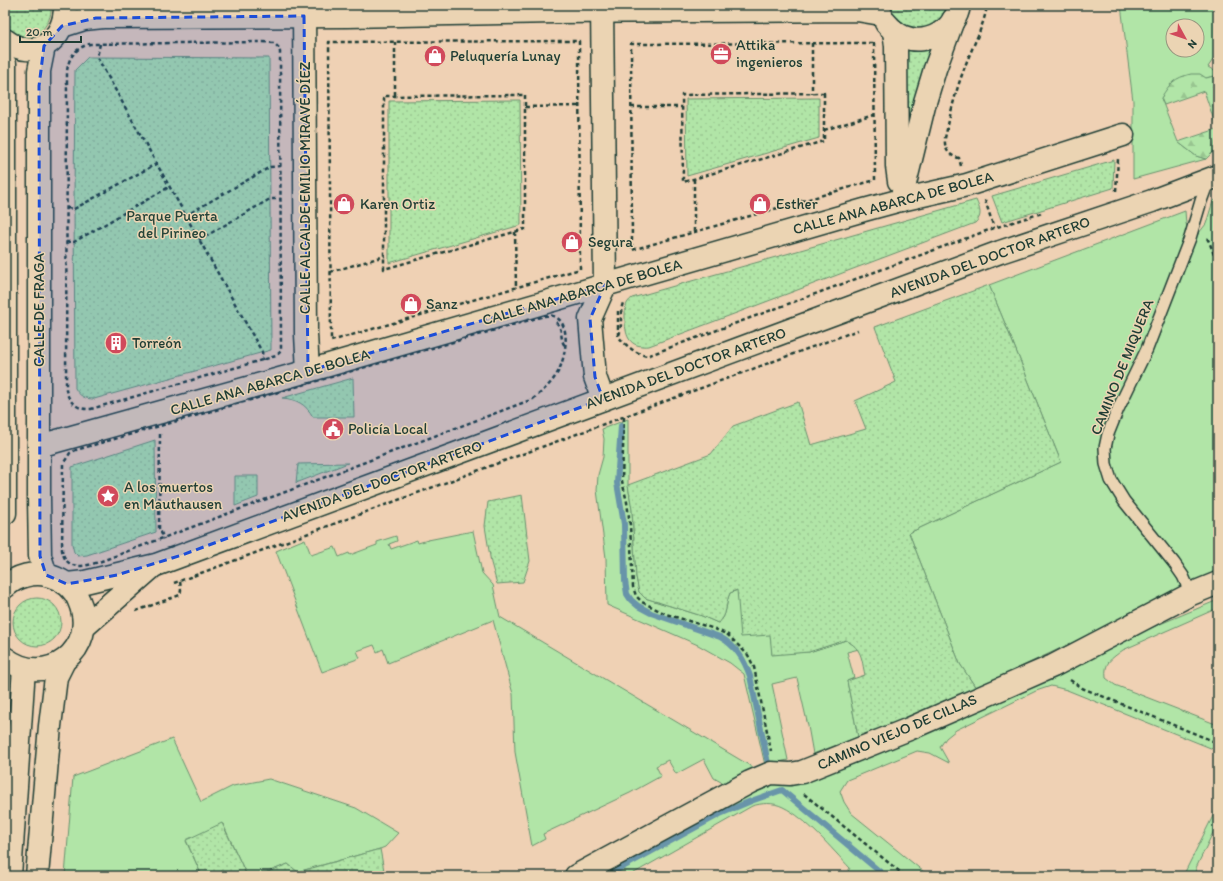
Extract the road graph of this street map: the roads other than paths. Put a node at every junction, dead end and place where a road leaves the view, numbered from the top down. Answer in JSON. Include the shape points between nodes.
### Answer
{"nodes":[{"id":1,"x":602,"y":8,"type":"edge"},
{"id":2,"x":880,"y":10,"type":"edge"},
{"id":3,"x":304,"y":11,"type":"edge"},
{"id":4,"x":956,"y":12,"type":"edge"},
{"id":5,"x":65,"y":13,"type":"edge"},
{"id":6,"x":894,"y":31,"type":"junction"},
{"id":7,"x":5,"y":40,"type":"edge"},
{"id":8,"x":44,"y":46,"type":"junction"},
{"id":9,"x":5,"y":64,"type":"edge"},
{"id":10,"x":1123,"y":135,"type":"dead end"},
{"id":11,"x":1214,"y":178,"type":"edge"},
{"id":12,"x":901,"y":200,"type":"junction"},
{"id":13,"x":605,"y":285,"type":"junction"},
{"id":14,"x":308,"y":371,"type":"junction"},
{"id":15,"x":603,"y":399,"type":"junction"},
{"id":16,"x":39,"y":446,"type":"junction"},
{"id":17,"x":5,"y":513,"type":"edge"},
{"id":18,"x":164,"y":562,"type":"junction"},
{"id":19,"x":46,"y":575,"type":"junction"},
{"id":20,"x":1218,"y":583,"type":"edge"},
{"id":21,"x":67,"y":584,"type":"junction"},
{"id":22,"x":5,"y":587,"type":"edge"},
{"id":23,"x":1191,"y":594,"type":"junction"},
{"id":24,"x":85,"y":626,"type":"junction"},
{"id":25,"x":64,"y":661,"type":"junction"},
{"id":26,"x":13,"y":664,"type":"edge"},
{"id":27,"x":10,"y":876,"type":"edge"},
{"id":28,"x":37,"y":876,"type":"edge"},
{"id":29,"x":576,"y":876,"type":"edge"}],
"edges":[{"from":1,"to":2,"type":"street"},
{"from":1,"to":3,"type":"street"},
{"from":1,"to":13,"type":"street"},
{"from":2,"to":6,"type":"street","via":[[886,24]]},
{"from":3,"to":5,"type":"street","via":[[84,19]]},
{"from":3,"to":14,"type":"street","name":"CALLE ALCALDE EMILIO MIRAVÉ DÍEZ"},
{"from":4,"to":6,"type":"street","via":[[946,29],[926,39],[904,37]]},
{"from":4,"to":12,"type":"street","via":[[925,102]]},
{"from":5,"to":8,"type":"street","via":[[52,40]]},
{"from":6,"to":12,"type":"street","via":[[897,166]]},
{"from":7,"to":8,"type":"street","via":[[22,49],[32,50]]},
{"from":8,"to":16,"type":"street","name":"CALLE DE FRAGA","via":[[39,71]]},
{"from":9,"to":17,"type":"street"},
{"from":10,"to":12,"type":"street","name":"CALLE ANA ABARCA DE BOLEA","via":[[967,185]]},
{"from":11,"to":15,"type":"street","name":"AVENIDA DEL DOCTOR ARTERO","via":[[1000,252]]},
{"from":11,"to":23,"type":"lane","name":"CAMINO DE MIQUERA","via":[[1147,349],[1108,434],[1105,448],[1111,480],[1124,501],[1174,563]]},
{"from":12,"to":13,"type":"street","name":"CALLE ANA ABARCA DE BOLEA"},
{"from":13,"to":14,"type":"street","name":"CALLE ANA ABARCA DE BOLEA"},
{"from":13,"to":15,"type":"street","via":[[590,319],[596,377]]},
{"from":14,"to":16,"type":"street","name":"CALLE ANA ABARCA DE BOLEA","via":[[94,438]]},
{"from":15,"to":18,"type":"street","name":"AVENIDA DEL DOCTOR ARTERO"},
{"from":16,"to":19,"type":"street","name":"CALLE DE FRAGA","via":[[40,556]]},
{"from":18,"to":21,"type":"street","name":"AVENIDA DEL DOCTOR ARTERO","via":[[85,582]]},
{"from":18,"to":24,"type":"street","name":"AVENIDA DEL DOCTOR ARTERO","via":[[111,602]]},
{"from":19,"to":21,"type":"street"},
{"from":19,"to":22,"type":"street","via":[[28,575],[11,581]]},
{"from":20,"to":23,"type":"street","name":"CAMINO VIEJO DE CILLAS"},
{"from":21,"to":24,"type":"street","via":[[77,596],[83,610]]},
{"from":23,"to":29,"type":"street","name":"CAMINO VIEJO DE CILLAS","via":[[1053,666],[909,729],[802,772],[771,773],[750,782]]},
{"from":24,"to":25,"type":"street","via":[[74,651]]},
{"from":25,"to":26,"type":"street","via":[[38,670]]},
{"from":25,"to":28,"type":"street","via":[[56,677]]},
{"from":26,"to":27,"type":"street"}]}
